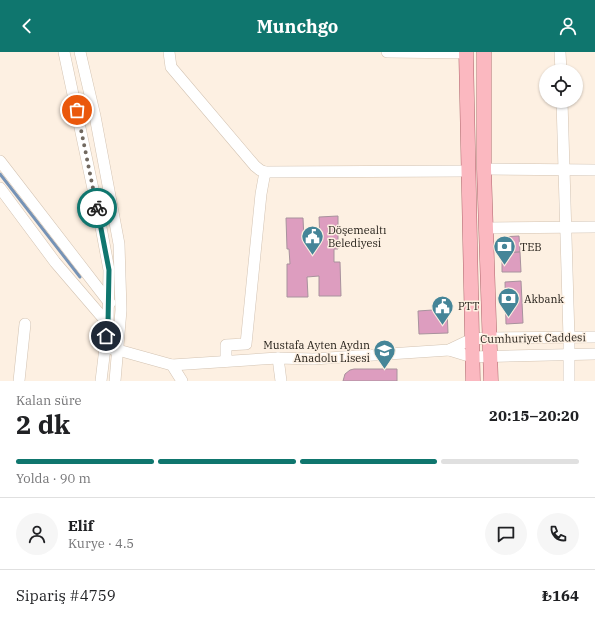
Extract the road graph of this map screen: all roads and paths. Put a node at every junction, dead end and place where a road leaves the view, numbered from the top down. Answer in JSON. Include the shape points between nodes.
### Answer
{"nodes":[{"id":1,"x":64,"y":52,"type":"edge"},
{"id":2,"x":80,"y":52,"type":"edge"},
{"id":3,"x":169,"y":52,"type":"edge"},
{"id":4,"x":387,"y":52,"type":"edge"},
{"id":5,"x":484,"y":52,"type":"edge"},
{"id":6,"x":560,"y":52,"type":"edge"},
{"id":7,"x":466,"y":53,"type":"edge"},
{"id":8,"x":561,"y":64,"type":"edge"},
{"id":9,"x":562,"y":108,"type":"edge"},
{"id":10,"x":0,"y":161,"type":"edge"},
{"id":11,"x":484,"y":169,"type":"junction"},
{"id":12,"x":564,"y":170,"type":"junction"},
{"id":13,"x":595,"y":170,"type":"edge"},
{"id":14,"x":468,"y":171,"type":"junction"},
{"id":15,"x":265,"y":172,"type":"junction"},
{"id":16,"x":0,"y":188,"type":"edge"},
{"id":17,"x":4,"y":198,"type":"edge"},
{"id":18,"x":566,"y":227,"type":"junction"},
{"id":19,"x":595,"y":227,"type":"edge"},
{"id":20,"x":486,"y":228,"type":"junction"},
{"id":21,"x":108,"y":301,"type":"junction"},
{"id":22,"x":121,"y":310,"type":"junction"},
{"id":23,"x":108,"y":323,"type":"junction"},
{"id":24,"x":25,"y":324,"type":"dead end"},
{"id":25,"x":119,"y":332,"type":"junction"},
{"id":26,"x":489,"y":338,"type":"junction"},
{"id":27,"x":569,"y":338,"type":"junction"},
{"id":28,"x":595,"y":338,"type":"edge"},
{"id":29,"x":472,"y":339,"type":"junction"},
{"id":30,"x":105,"y":348,"type":"junction"},
{"id":31,"x":118,"y":350,"type":"junction"},
{"id":32,"x":449,"y":350,"type":"junction"},
{"id":33,"x":569,"y":354,"type":"junction"},
{"id":34,"x":595,"y":354,"type":"edge"},
{"id":35,"x":490,"y":356,"type":"junction"},
{"id":36,"x":472,"y":357,"type":"junction"},
{"id":37,"x":278,"y":358,"type":"junction"},
{"id":38,"x":226,"y":361,"type":"junction"},
{"id":39,"x":172,"y":365,"type":"junction"},
{"id":40,"x":19,"y":381,"type":"edge"},
{"id":41,"x":101,"y":381,"type":"edge"},
{"id":42,"x":115,"y":381,"type":"edge"},
{"id":43,"x":182,"y":381,"type":"edge"},
{"id":44,"x":281,"y":381,"type":"edge"},
{"id":45,"x":473,"y":381,"type":"edge"},
{"id":46,"x":491,"y":381,"type":"edge"},
{"id":47,"x":569,"y":381,"type":"edge"}],
"edges":[{"from":1,"to":21,"type":"street","via":[[103,236],[109,270]]},
{"from":2,"to":22,"type":"street","via":[[119,244]]},
{"from":3,"to":15,"type":"street","via":[[171,67],[255,166]]},
{"from":4,"to":7,"type":"street"},
{"from":5,"to":11,"type":"main road"},
{"from":6,"to":8,"type":"street"},
{"from":7,"to":14,"type":"main road"},
{"from":9,"to":12,"type":"street"},
{"from":10,"to":21,"type":"street"},
{"from":11,"to":12,"type":"street"},
{"from":11,"to":20,"type":"main road"},
{"from":12,"to":13,"type":"street"},
{"from":12,"to":18,"type":"street"},
{"from":14,"to":15,"type":"street"},
{"from":14,"to":29,"type":"main road"},
{"from":15,"to":38,"type":"street","via":[[246,344],[226,345]]},
{"from":16,"to":17,"type":"street"},
{"from":17,"to":23,"type":"street"},
{"from":18,"to":19,"type":"street"},
{"from":18,"to":20,"type":"street"},
{"from":18,"to":27,"type":"street"},
{"from":20,"to":26,"type":"main road"},
{"from":21,"to":22,"type":"street"},
{"from":21,"to":23,"type":"street"},
{"from":22,"to":25,"type":"street"},
{"from":23,"to":25,"type":"street"},
{"from":23,"to":30,"type":"street"},
{"from":24,"to":40,"type":"street"},
{"from":25,"to":31,"type":"street"},
{"from":26,"to":27,"type":"street","name":"Cumhuriyet Caddesi"},
{"from":26,"to":29,"type":"street","name":"Cumhuriyet Caddesi"},
{"from":26,"to":35,"type":"main road"},
{"from":27,"to":28,"type":"street","name":"Cumhuriyet Caddesi"},
{"from":27,"to":33,"type":"street"},
{"from":29,"to":32,"type":"street"},
{"from":29,"to":36,"type":"main road"},
{"from":30,"to":31,"type":"street"},
{"from":30,"to":41,"type":"street"},
{"from":31,"to":39,"type":"street"},
{"from":31,"to":42,"type":"street"},
{"from":32,"to":36,"type":"street"},
{"from":32,"to":37,"type":"street","via":[[313,359]]},
{"from":33,"to":34,"type":"street","name":"Cumhuriyet Caddesi"},
{"from":33,"to":35,"type":"street","name":"Cumhuriyet Caddesi"},
{"from":33,"to":47,"type":"street"},
{"from":35,"to":36,"type":"street","name":"Cumhuriyet Caddesi"},
{"from":35,"to":46,"type":"main road"},
{"from":36,"to":45,"type":"main road"},
{"from":37,"to":38,"type":"street"},
{"from":37,"to":44,"type":"street"},
{"from":38,"to":39,"type":"street"},
{"from":39,"to":43,"type":"street"}]}
